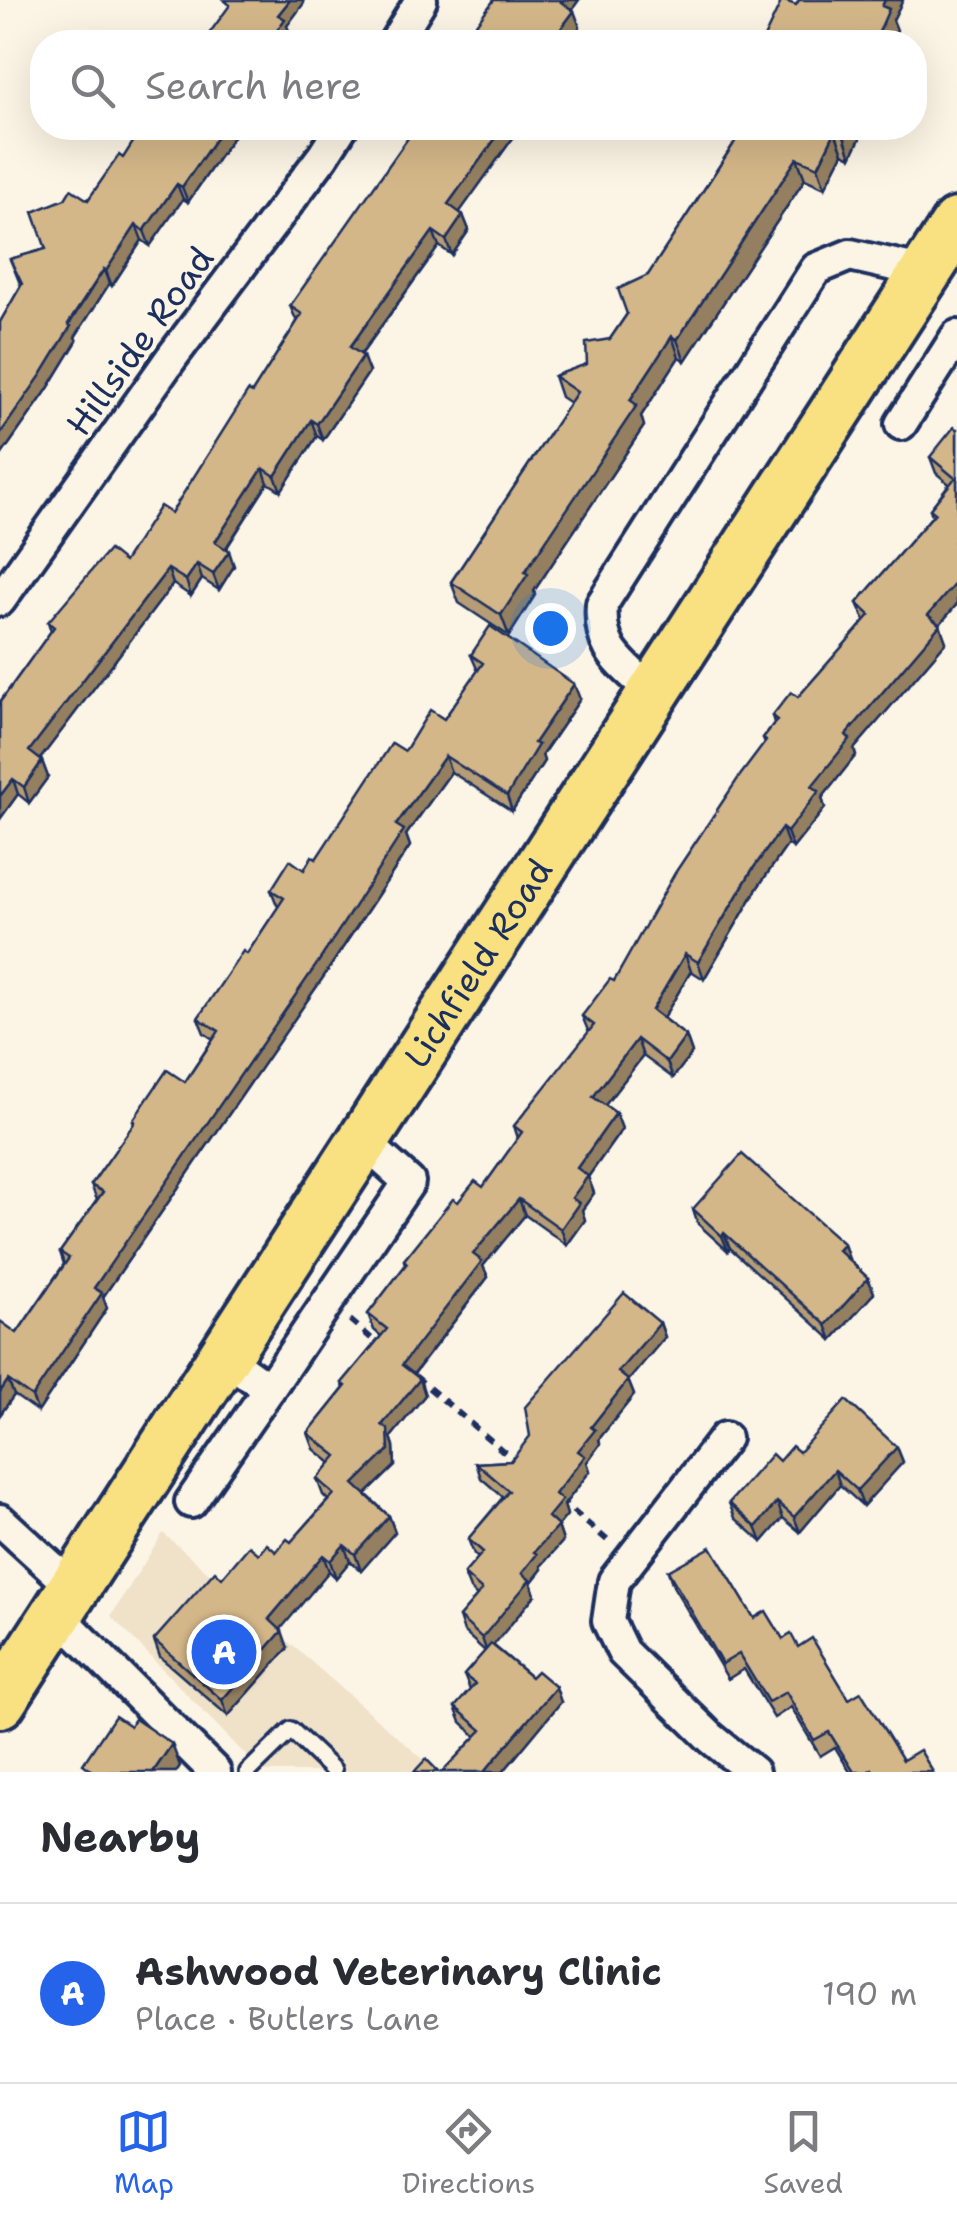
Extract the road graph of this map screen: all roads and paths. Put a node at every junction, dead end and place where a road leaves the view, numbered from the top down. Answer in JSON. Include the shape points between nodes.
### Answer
{"nodes":[{"id":1,"x":421,"y":0,"type":"edge"},
{"id":2,"x":402,"y":30,"type":"edge"},
{"id":3,"x":334,"y":140,"type":"edge"},
{"id":4,"x":957,"y":224,"type":"edge"},
{"id":5,"x":925,"y":272,"type":"junction"},
{"id":6,"x":957,"y":336,"type":"edge"},
{"id":7,"x":902,"y":424,"type":"dead end"},
{"id":8,"x":0,"y":600,"type":"edge"},
{"id":9,"x":652,"y":692,"type":"junction"},
{"id":10,"x":362,"y":1140,"type":"junction"},
{"id":11,"x":328,"y":1302,"type":"junction"},
{"id":12,"x":388,"y":1353,"type":"edge"},
{"id":13,"x":224,"y":1356,"type":"junction"},
{"id":14,"x":404,"y":1366,"type":"edge"},
{"id":15,"x":269,"y":1388,"type":"junction"},
{"id":16,"x":725,"y":1438,"type":"dead end"},
{"id":17,"x":525,"y":1470,"type":"edge"},
{"id":18,"x":555,"y":1496,"type":"edge"},
{"id":19,"x":190,"y":1502,"type":"dead end"},
{"id":20,"x":0,"y":1520,"type":"edge"},
{"id":21,"x":631,"y":1560,"type":"junction"},
{"id":22,"x":65,"y":1600,"type":"junction"},
{"id":23,"x":0,"y":1702,"type":"edge"},
{"id":24,"x":333,"y":1770,"type":"edge"},
{"id":25,"x":215,"y":1772,"type":"edge"},
{"id":26,"x":248,"y":1772,"type":"edge"},
{"id":27,"x":753,"y":1772,"type":"edge"}],
"edges":[{"from":1,"to":2,"type":"street"},
{"from":3,"to":8,"type":"street","name":"Hillside Road"},
{"from":4,"to":5,"type":"main road","name":"Lichfield Road"},
{"from":5,"to":9,"type":"main road","name":"Lichfield Road"},
{"from":5,"to":9,"type":"street","via":[[850,255],[816,269],[602,604],[600,628],[612,654]]},
{"from":6,"to":7,"type":"street"},
{"from":9,"to":10,"type":"main road","name":"Lichfield Road"},
{"from":10,"to":11,"type":"street","via":[[409,1182]]},
{"from":10,"to":13,"type":"main road","name":"Lichfield Road"},
{"from":11,"to":12,"type":"path"},
{"from":11,"to":15,"type":"street"},
{"from":13,"to":15,"type":"street"},
{"from":13,"to":22,"type":"main road","name":"Lichfield Road"},
{"from":14,"to":17,"type":"path"},
{"from":15,"to":19,"type":"street"},
{"from":16,"to":21,"type":"street"},
{"from":18,"to":21,"type":"path"},
{"from":20,"to":22,"type":"street"},
{"from":21,"to":27,"type":"street","via":[[614,1581],[608,1622],[624,1652]]},
{"from":22,"to":23,"type":"main road","name":"Lichfield Road"},
{"from":22,"to":25,"type":"street"},
{"from":24,"to":26,"type":"lane","via":[[290,1730]]}]}
